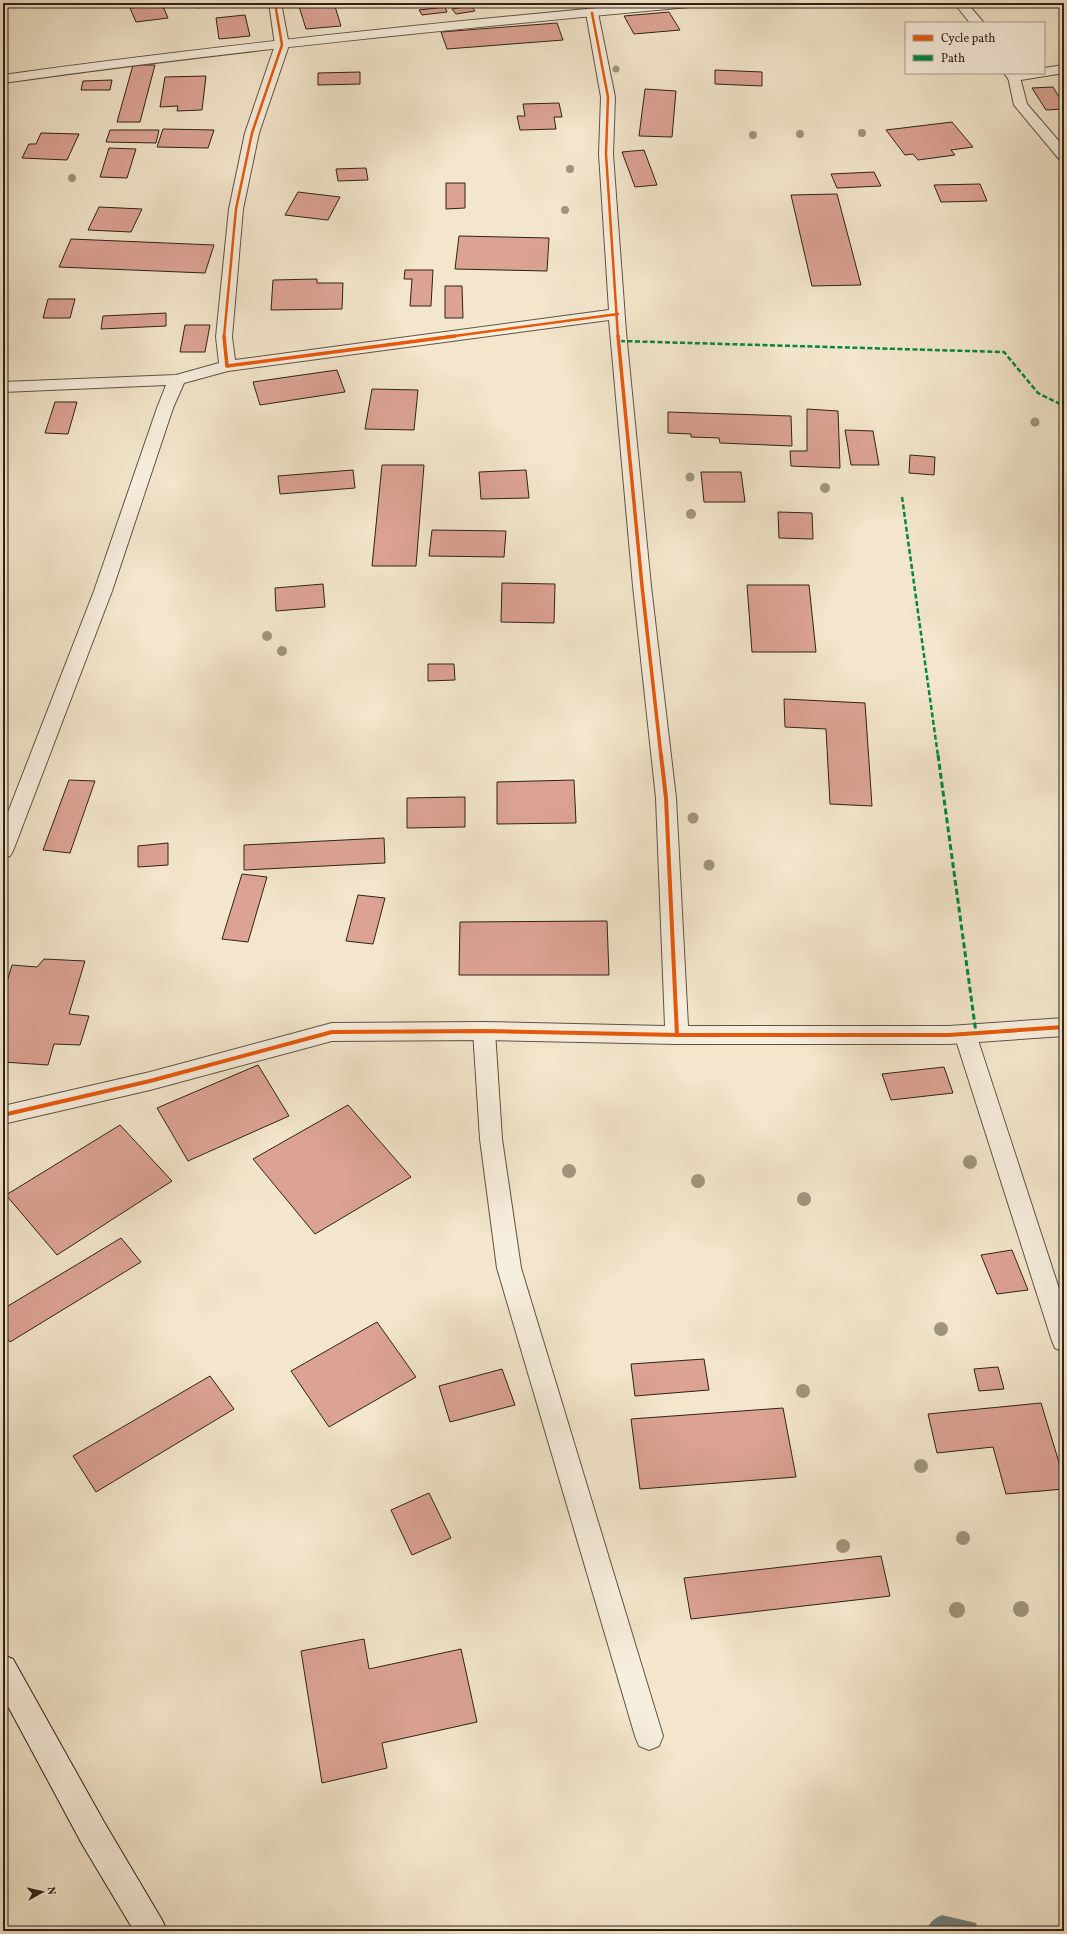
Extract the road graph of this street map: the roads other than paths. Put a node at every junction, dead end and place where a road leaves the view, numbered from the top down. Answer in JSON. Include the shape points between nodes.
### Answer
{"nodes":[{"id":1,"x":275,"y":3,"type":"edge"},
{"id":2,"x":689,"y":3,"type":"edge"},
{"id":3,"x":960,"y":3,"type":"edge"},
{"id":4,"x":592,"y":13,"type":"junction"},
{"id":5,"x":976,"y":22,"type":"edge"},
{"id":6,"x":282,"y":45,"type":"junction"},
{"id":7,"x":1064,"y":69,"type":"edge"},
{"id":8,"x":1045,"y":72,"type":"edge"},
{"id":9,"x":1026,"y":74,"type":"edge"},
{"id":10,"x":1012,"y":75,"type":"edge"},
{"id":11,"x":3,"y":79,"type":"edge"},
{"id":12,"x":1064,"y":156,"type":"edge"},
{"id":13,"x":618,"y":314,"type":"junction"},
{"id":14,"x":227,"y":366,"type":"junction"},
{"id":15,"x":176,"y":380,"type":"junction"},
{"id":16,"x":3,"y":387,"type":"edge"},
{"id":17,"x":3,"y":851,"type":"edge"},
{"id":18,"x":1064,"y":1027,"type":"edge"},
{"id":19,"x":484,"y":1031,"type":"junction"},
{"id":20,"x":965,"y":1034,"type":"junction"},
{"id":21,"x":677,"y":1035,"type":"junction"},
{"id":22,"x":3,"y":1115,"type":"edge"},
{"id":23,"x":1064,"y":1341,"type":"edge"},
{"id":24,"x":3,"y":1669,"type":"edge"},
{"id":25,"x":649,"y":1736,"type":"dead end"},
{"id":26,"x":151,"y":1931,"type":"edge"}],
"edges":[{"from":1,"to":6,"type":"street"},
{"from":2,"to":4,"type":"lane"},
{"from":3,"to":5,"type":"street"},
{"from":4,"to":6,"type":"lane","via":[[403,30]]},
{"from":4,"to":13,"type":"street","via":[[608,97],[606,154]]},
{"from":6,"to":11,"type":"lane"},
{"from":6,"to":14,"type":"street","via":[[252,132],[236,209],[224,337]]},
{"from":7,"to":8,"type":"street"},
{"from":9,"to":10,"type":"street"},
{"from":10,"to":12,"type":"lane","via":[[1021,106]]},
{"from":13,"to":14,"type":"street"},
{"from":13,"to":21,"type":"street","via":[[642,586],[666,798]]},
{"from":14,"to":15,"type":"street"},
{"from":15,"to":16,"type":"street"},
{"from":15,"to":17,"type":"street","via":[[103,591]]},
{"from":18,"to":20,"type":"street"},
{"from":19,"to":21,"type":"street"},
{"from":19,"to":22,"type":"street","via":[[332,1032],[150,1081]]},
{"from":19,"to":25,"type":"lane","via":[[491,1139],[509,1268]]},
{"from":20,"to":21,"type":"street"},
{"from":20,"to":23,"type":"lane"},
{"from":24,"to":26,"type":"street","via":[[93,1833]]}]}
